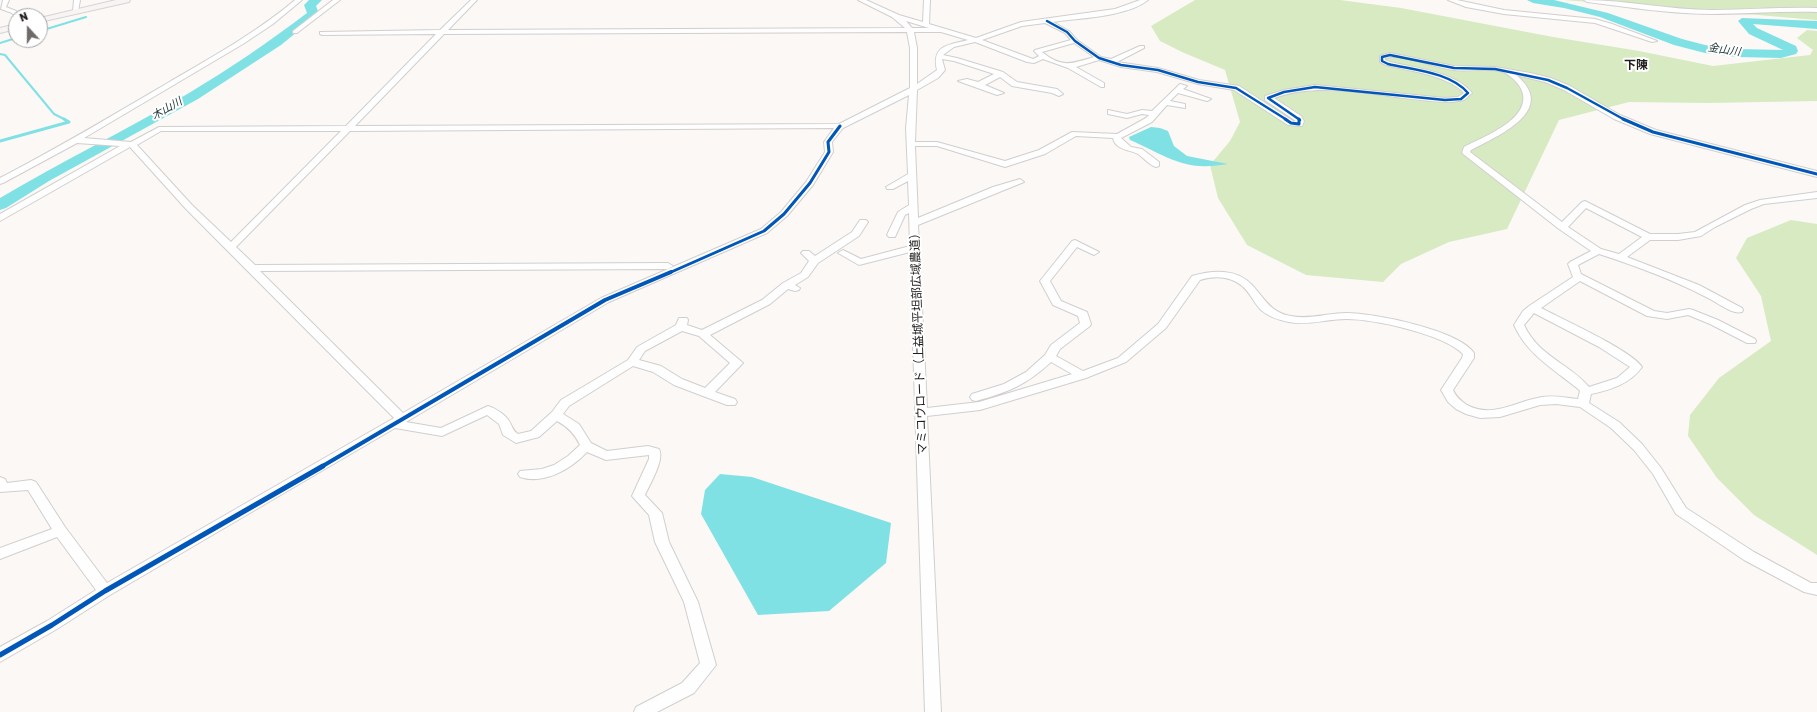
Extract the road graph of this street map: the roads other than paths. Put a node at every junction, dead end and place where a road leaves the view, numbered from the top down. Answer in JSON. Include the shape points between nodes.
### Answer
{"nodes":[{"id":1,"x":6,"y":0,"type":"edge"},
{"id":2,"x":77,"y":0,"type":"edge"},
{"id":3,"x":299,"y":0,"type":"edge"},
{"id":4,"x":337,"y":0,"type":"edge"},
{"id":5,"x":474,"y":0,"type":"edge"},
{"id":6,"x":861,"y":0,"type":"edge"},
{"id":7,"x":927,"y":0,"type":"edge"},
{"id":8,"x":1145,"y":0,"type":"edge"},
{"id":9,"x":1451,"y":0,"type":"edge"},
{"id":10,"x":1587,"y":0,"type":"edge"},
{"id":11,"x":121,"y":1,"type":"edge"},
{"id":12,"x":3,"y":10,"type":"edge"},
{"id":13,"x":1817,"y":10,"type":"edge"},
{"id":14,"x":76,"y":11,"type":"junction"},
{"id":15,"x":897,"y":17,"type":"junction"},
{"id":16,"x":48,"y":18,"type":"edge"},
{"id":17,"x":1047,"y":21,"type":"junction"},
{"id":18,"x":926,"y":24,"type":"junction"},
{"id":19,"x":911,"y":30,"type":"junction"},
{"id":20,"x":941,"y":30,"type":"junction"},
{"id":21,"x":295,"y":32,"type":"dead end"},
{"id":22,"x":322,"y":33,"type":"dead end"},
{"id":23,"x":441,"y":33,"type":"junction"},
{"id":24,"x":976,"y":40,"type":"junction"},
{"id":25,"x":1074,"y":41,"type":"junction"},
{"id":26,"x":1654,"y":41,"type":"dead end"},
{"id":27,"x":1142,"y":47,"type":"dead end"},
{"id":28,"x":939,"y":56,"type":"junction"},
{"id":29,"x":1042,"y":57,"type":"junction"},
{"id":30,"x":1099,"y":58,"type":"junction"},
{"id":31,"x":1111,"y":62,"type":"junction"},
{"id":32,"x":1070,"y":67,"type":"junction"},
{"id":33,"x":1506,"y":71,"type":"junction"},
{"id":34,"x":1000,"y":74,"type":"junction"},
{"id":35,"x":1204,"y":74,"type":"dead end"},
{"id":36,"x":1191,"y":81,"type":"junction"},
{"id":37,"x":962,"y":82,"type":"dead end"},
{"id":38,"x":979,"y":85,"type":"junction"},
{"id":39,"x":1101,"y":85,"type":"dead end"},
{"id":40,"x":913,"y":88,"type":"junction"},
{"id":41,"x":1176,"y":90,"type":"junction"},
{"id":42,"x":1000,"y":93,"type":"dead end"},
{"id":43,"x":1060,"y":94,"type":"dead end"},
{"id":44,"x":1207,"y":99,"type":"dead end"},
{"id":45,"x":1165,"y":102,"type":"junction"},
{"id":46,"x":1182,"y":106,"type":"dead end"},
{"id":47,"x":1111,"y":112,"type":"dead end"},
{"id":48,"x":1154,"y":113,"type":"junction"},
{"id":49,"x":840,"y":126,"type":"junction"},
{"id":50,"x":350,"y":127,"type":"junction"},
{"id":51,"x":1118,"y":136,"type":"junction"},
{"id":52,"x":76,"y":140,"type":"junction"},
{"id":53,"x":911,"y":144,"type":"junction"},
{"id":54,"x":130,"y":145,"type":"junction"},
{"id":55,"x":1156,"y":164,"type":"dead end"},
{"id":56,"x":1817,"y":174,"type":"edge"},
{"id":57,"x":912,"y":175,"type":"junction"},
{"id":58,"x":0,"y":181,"type":"edge"},
{"id":59,"x":1020,"y":182,"type":"dead end"},
{"id":60,"x":58,"y":186,"type":"junction"},
{"id":61,"x":72,"y":186,"type":"dead end"},
{"id":62,"x":890,"y":188,"type":"dead end"},
{"id":63,"x":1817,"y":195,"type":"edge"},
{"id":64,"x":914,"y":205,"type":"junction"},
{"id":65,"x":0,"y":218,"type":"edge"},
{"id":66,"x":863,"y":222,"type":"dead end"},
{"id":67,"x":914,"y":224,"type":"junction"},
{"id":68,"x":1562,"y":227,"type":"junction"},
{"id":69,"x":892,"y":235,"type":"dead end"},
{"id":70,"x":1648,"y":237,"type":"junction"},
{"id":71,"x":231,"y":247,"type":"junction"},
{"id":72,"x":916,"y":248,"type":"junction"},
{"id":73,"x":1598,"y":251,"type":"junction"},
{"id":74,"x":1094,"y":252,"type":"dead end"},
{"id":75,"x":806,"y":253,"type":"dead end"},
{"id":76,"x":843,"y":253,"type":"dead end"},
{"id":77,"x":1620,"y":258,"type":"junction"},
{"id":78,"x":814,"y":261,"type":"junction"},
{"id":79,"x":668,"y":266,"type":"dead end"},
{"id":80,"x":252,"y":268,"type":"junction"},
{"id":81,"x":1578,"y":276,"type":"junction"},
{"id":82,"x":1534,"y":308,"type":"junction"},
{"id":83,"x":1738,"y":310,"type":"dead end"},
{"id":84,"x":703,"y":334,"type":"junction"},
{"id":85,"x":1751,"y":341,"type":"dead end"},
{"id":86,"x":1050,"y":357,"type":"junction"},
{"id":87,"x":632,"y":362,"type":"junction"},
{"id":88,"x":1082,"y":375,"type":"junction"},
{"id":89,"x":1586,"y":391,"type":"junction"},
{"id":90,"x":707,"y":393,"type":"junction"},
{"id":91,"x":976,"y":397,"type":"dead end"},
{"id":92,"x":731,"y":402,"type":"dead end"},
{"id":93,"x":1583,"y":404,"type":"junction"},
{"id":94,"x":922,"y":413,"type":"junction"},
{"id":95,"x":556,"y":415,"type":"junction"},
{"id":96,"x":397,"y":422,"type":"junction"},
{"id":97,"x":586,"y":446,"type":"junction"},
{"id":98,"x":524,"y":474,"type":"dead end"},
{"id":99,"x":0,"y":482,"type":"edge"},
{"id":100,"x":60,"y":531,"type":"junction"},
{"id":101,"x":0,"y":554,"type":"edge"},
{"id":102,"x":1817,"y":589,"type":"edge"},
{"id":103,"x":105,"y":591,"type":"junction"},
{"id":104,"x":0,"y":655,"type":"edge"},
{"id":105,"x":642,"y":712,"type":"edge"},
{"id":106,"x":933,"y":712,"type":"edge"}],
"edges":[{"from":1,"to":12,"type":"street"},
{"from":2,"to":14,"type":"street"},
{"from":3,"to":52,"type":"street","via":[[289,10],[245,40]]},
{"from":4,"to":21,"type":"street"},
{"from":5,"to":23,"type":"street"},
{"from":6,"to":15,"type":"street"},
{"from":7,"to":18,"type":"street"},
{"from":8,"to":17,"type":"street","via":[[1127,8]]},
{"from":9,"to":26,"type":"street","via":[[1497,11],[1610,25]]},
{"from":10,"to":13,"type":"street","via":[[1712,12]]},
{"from":11,"to":14,"type":"main road"},
{"from":14,"to":16,"type":"main road"},
{"from":15,"to":18,"type":"street"},
{"from":15,"to":19,"type":"street"},
{"from":17,"to":24,"type":"street","via":[[1021,24]]},
{"from":17,"to":25,"type":"street","via":[[1067,32]]},
{"from":18,"to":20,"type":"street"},
{"from":19,"to":20,"type":"street"},
{"from":19,"to":23,"type":"street"},
{"from":19,"to":40,"type":"street","name":"マミコウロード（上益城平坦部広域農道）"},
{"from":20,"to":24,"type":"street"},
{"from":22,"to":23,"type":"street"},
{"from":23,"to":50,"type":"street"},
{"from":24,"to":28,"type":"street","via":[[952,46]]},
{"from":24,"to":29,"type":"street","via":[[1029,61]]},
{"from":25,"to":29,"type":"street","via":[[1037,51]]},
{"from":25,"to":30,"type":"street"},
{"from":27,"to":31,"type":"street"},
{"from":28,"to":34,"type":"street"},
{"from":28,"to":40,"type":"street","via":[[940,72]]},
{"from":29,"to":32,"type":"street"},
{"from":30,"to":31,"type":"street"},
{"from":30,"to":32,"type":"street"},
{"from":31,"to":36,"type":"street","via":[[1158,70]]},
{"from":32,"to":39,"type":"street"},
{"from":33,"to":36,"type":"street","via":[[1463,69],[1390,55],[1382,57],[1382,61],[1388,64],[1454,82],[1466,88],[1468,93],[1456,100],[1445,100],[1315,87],[1284,92],[1268,98],[1298,118],[1299,124],[1291,123],[1236,88]]},
{"from":33,"to":56,"type":"street","via":[[1548,80],[1617,117],[1653,132]]},
{"from":33,"to":68,"type":"street","via":[[1514,75],[1527,91],[1529,100],[1522,115],[1510,127],[1467,149],[1466,153]]},
{"from":34,"to":38,"type":"street"},
{"from":34,"to":43,"type":"street","via":[[1015,84]]},
{"from":35,"to":36,"type":"street"},
{"from":36,"to":41,"type":"street"},
{"from":37,"to":38,"type":"street"},
{"from":38,"to":42,"type":"street"},
{"from":40,"to":49,"type":"street","via":[[908,94]]},
{"from":40,"to":53,"type":"street","name":"マミコウロード（上益城平坦部広域農道）"},
{"from":41,"to":44,"type":"street"},
{"from":41,"to":45,"type":"street"},
{"from":45,"to":46,"type":"street"},
{"from":45,"to":48,"type":"street"},
{"from":47,"to":48,"type":"street","via":[[1127,116],[1142,112]]},
{"from":48,"to":51,"type":"street","via":[[1149,120]]},
{"from":49,"to":50,"type":"street"},
{"from":49,"to":96,"type":"street","via":[[828,142],[829,152],[810,183],[784,214],[764,231],[716,254],[604,300]]},
{"from":50,"to":54,"type":"street","via":[[159,129]]},
{"from":50,"to":71,"type":"street"},
{"from":51,"to":53,"type":"street","via":[[1075,134],[1042,152],[1005,164],[936,144]]},
{"from":51,"to":55,"type":"street","via":[[1116,139],[1123,146],[1139,151]]},
{"from":52,"to":54,"type":"street"},
{"from":52,"to":58,"type":"street"},
{"from":53,"to":57,"type":"street","name":"マミコウロード（上益城平坦部広域農道）"},
{"from":54,"to":60,"type":"street"},
{"from":54,"to":71,"type":"street"},
{"from":57,"to":62,"type":"street"},
{"from":57,"to":64,"type":"street","name":"マミコウロード（上益城平坦部広域農道）"},
{"from":59,"to":67,"type":"street","via":[[996,189]]},
{"from":60,"to":61,"type":"street"},
{"from":60,"to":65,"type":"street"},
{"from":63,"to":70,"type":"street","via":[[1763,202],[1748,207],[1698,234]]},
{"from":64,"to":67,"type":"street","name":"マミコウロード（上益城平坦部広域農道）"},
{"from":64,"to":69,"type":"street","via":[[901,214]]},
{"from":66,"to":78,"type":"street","via":[[856,234]]},
{"from":67,"to":72,"type":"street","name":"マミコウロード（上益城平坦部広域農道）"},
{"from":68,"to":70,"type":"street","via":[[1585,204]]},
{"from":68,"to":73,"type":"street"},
{"from":70,"to":77,"type":"street"},
{"from":71,"to":80,"type":"street"},
{"from":72,"to":76,"type":"street","via":[[867,262],[859,262]]},
{"from":72,"to":94,"type":"street","name":"マミコウロード（上益城平坦部広域農道）"},
{"from":73,"to":77,"type":"street"},
{"from":73,"to":81,"type":"street","via":[[1573,264]]},
{"from":74,"to":86,"type":"street","via":[[1075,243],[1045,281],[1057,303],[1083,314],[1086,324],[1056,347]]},
{"from":75,"to":78,"type":"street"},
{"from":77,"to":83,"type":"street","via":[[1708,293]]},
{"from":78,"to":84,"type":"street","via":[[805,275],[791,287]]},
{"from":79,"to":80,"type":"street"},
{"from":80,"to":96,"type":"street"},
{"from":81,"to":82,"type":"street"},
{"from":81,"to":85,"type":"street","via":[[1652,314],[1667,316],[1689,312]]},
{"from":82,"to":89,"type":"street","via":[[1519,325],[1522,334],[1531,346]]},
{"from":82,"to":89,"type":"street","via":[[1603,345],[1636,367],[1633,372],[1602,389]]},
{"from":84,"to":87,"type":"street","via":[[682,323],[641,349]]},
{"from":84,"to":90,"type":"street","via":[[737,363]]},
{"from":86,"to":88,"type":"street"},
{"from":86,"to":91,"type":"street","via":[[1030,375],[1008,387]]},
{"from":87,"to":90,"type":"street","via":[[657,369],[678,382]]},
{"from":87,"to":95,"type":"street","via":[[565,403]]},
{"from":88,"to":93,"type":"street","via":[[1122,360],[1162,326],[1196,278],[1222,274],[1244,282],[1264,308],[1276,315],[1294,320],[1344,316],[1376,318],[1396,322],[1463,347],[1469,353],[1468,358],[1447,390],[1451,399],[1465,410],[1482,416],[1496,415],[1541,401]]},
{"from":88,"to":94,"type":"street","via":[[980,406]]},
{"from":89,"to":93,"type":"street"},
{"from":90,"to":92,"type":"street"},
{"from":93,"to":102,"type":"street","via":[[1616,425],[1638,447],[1657,471],[1681,510],[1749,556],[1809,588]]},
{"from":94,"to":106,"type":"street","name":"マミコウロード（上益城平坦部広域農道）"},
{"from":95,"to":96,"type":"street","via":[[535,434],[516,439],[507,432],[504,422],[488,406],[442,432]]},
{"from":95,"to":97,"type":"street","via":[[574,426]]},
{"from":96,"to":103,"type":"street"},
{"from":97,"to":98,"type":"street","via":[[569,462],[554,471],[537,475]]},
{"from":97,"to":105,"type":"street","via":[[606,456],[648,450],[655,452],[655,458],[638,496],[654,513],[662,542],[691,602],[708,665],[688,688]]},
{"from":99,"to":100,"type":"street","via":[[3,488],[31,485]]},
{"from":100,"to":101,"type":"street"},
{"from":100,"to":103,"type":"street"},
{"from":103,"to":104,"type":"street"}]}
